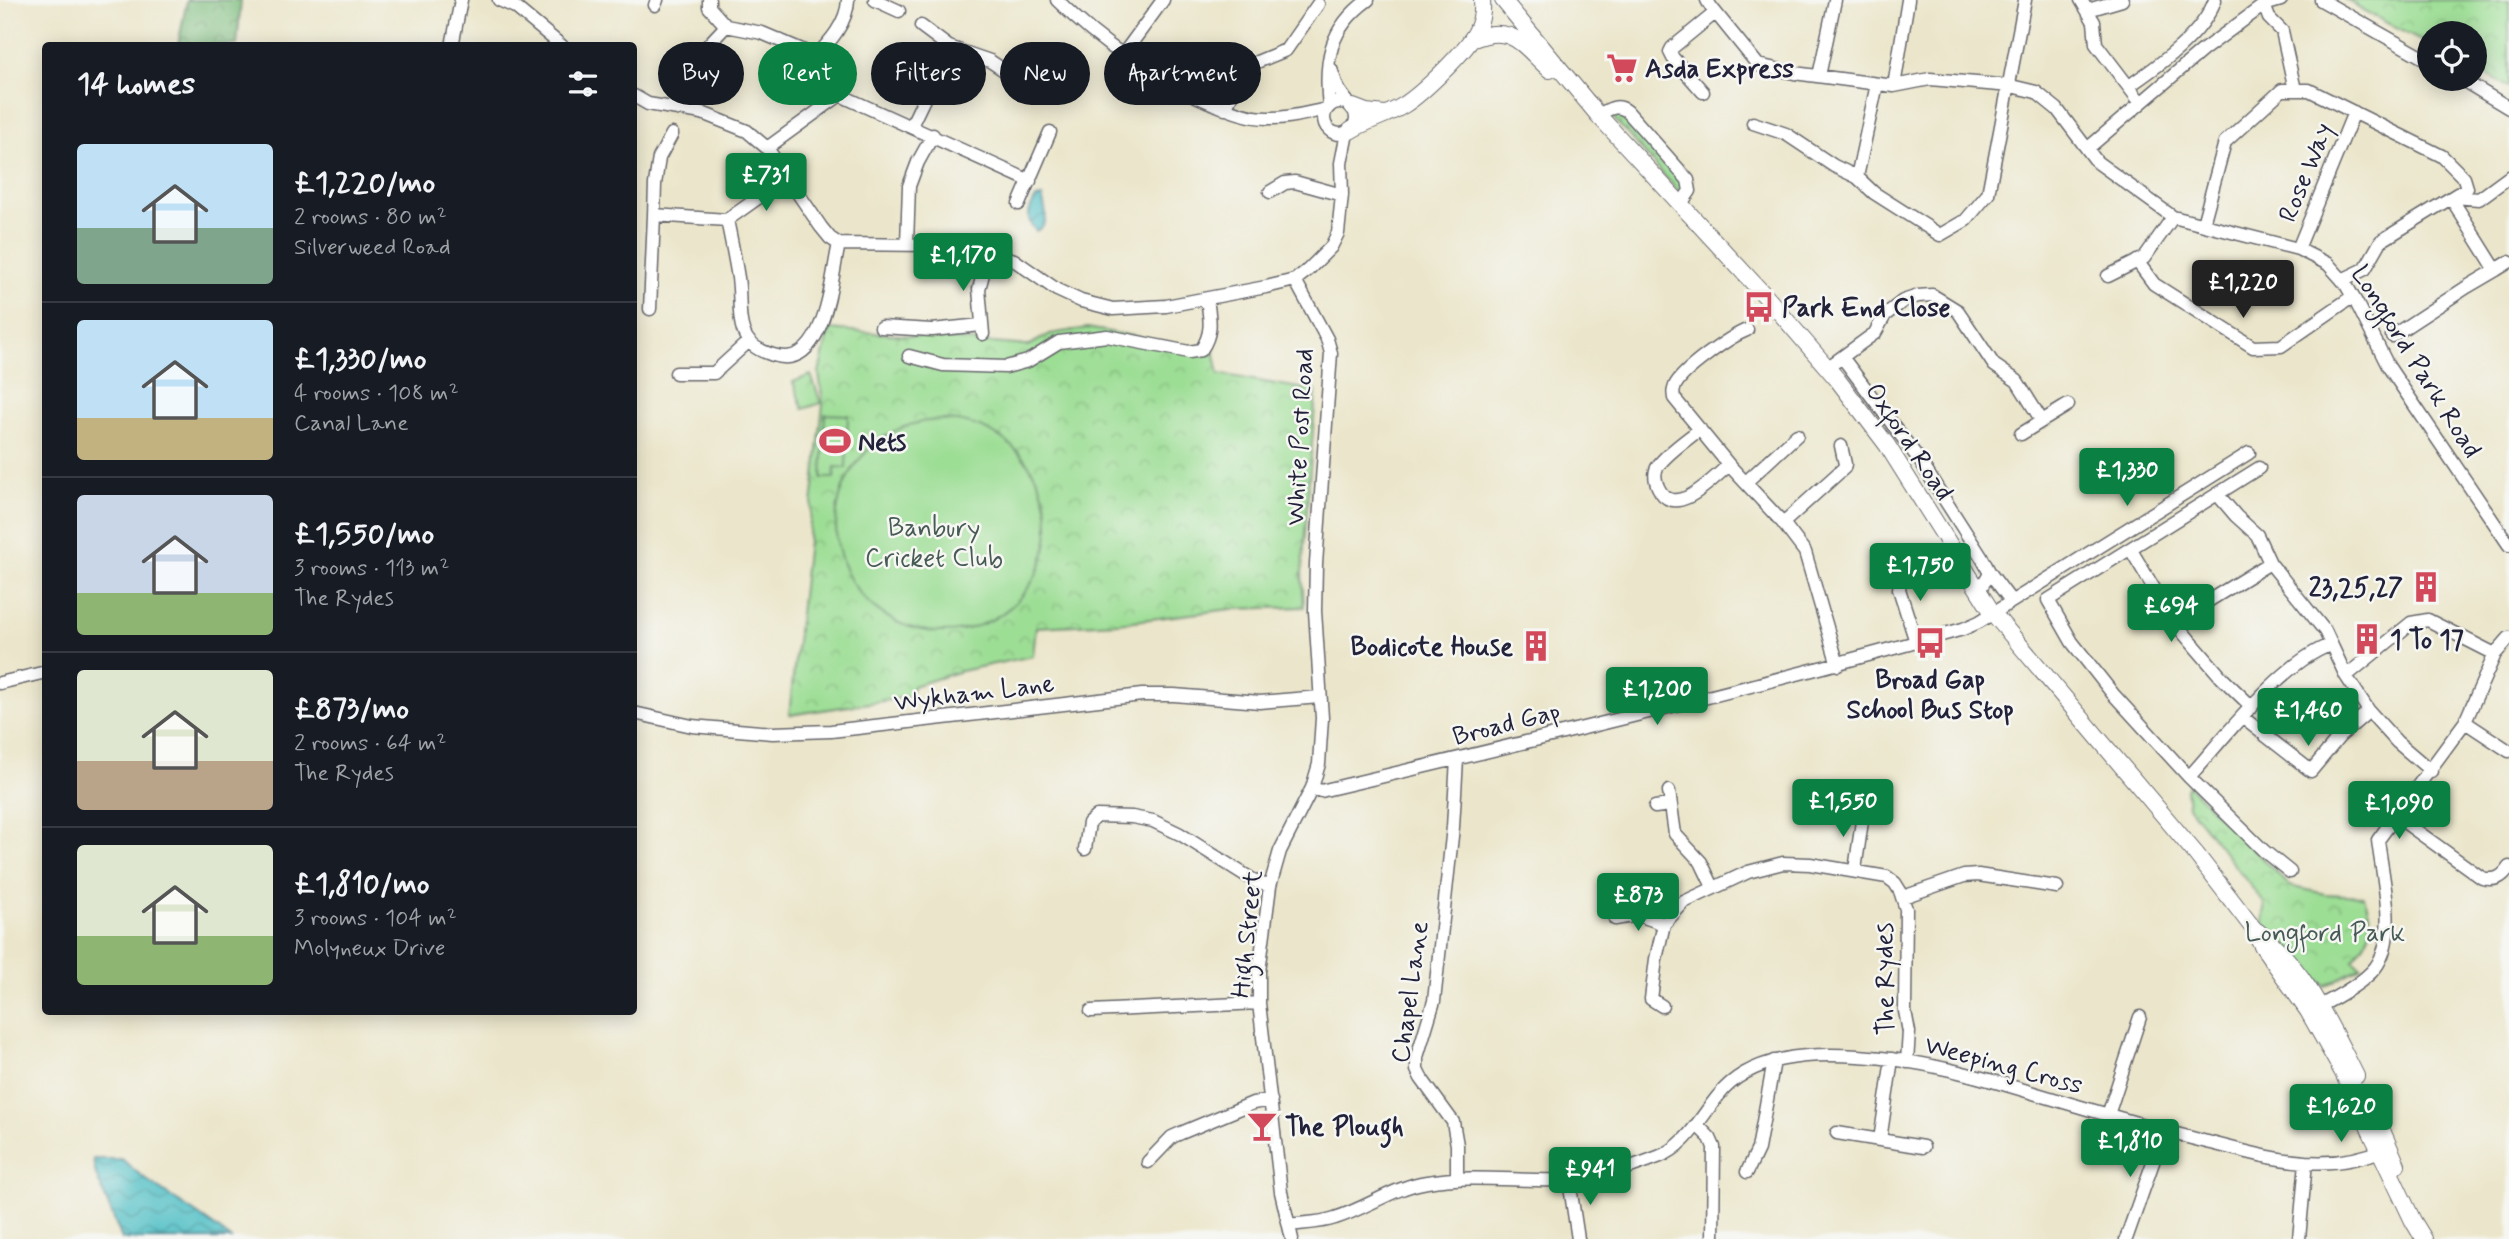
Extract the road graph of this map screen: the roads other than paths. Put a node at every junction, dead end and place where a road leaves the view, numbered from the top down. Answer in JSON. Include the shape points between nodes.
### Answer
{"nodes":[{"id":1,"x":461,"y":0,"type":"edge"},
{"id":2,"x":499,"y":0,"type":"edge"},
{"id":3,"x":709,"y":0,"type":"edge"},
{"id":4,"x":869,"y":0,"type":"edge"},
{"id":5,"x":875,"y":0,"type":"edge"},
{"id":6,"x":1057,"y":0,"type":"edge"},
{"id":7,"x":1163,"y":0,"type":"edge"},
{"id":8,"x":1368,"y":0,"type":"edge"},
{"id":9,"x":1482,"y":0,"type":"edge"},
{"id":10,"x":1503,"y":0,"type":"edge"},
{"id":11,"x":1835,"y":0,"type":"edge"},
{"id":12,"x":1908,"y":0,"type":"edge"},
{"id":13,"x":2025,"y":0,"type":"edge"},
{"id":14,"x":2122,"y":0,"type":"edge"},
{"id":15,"x":2215,"y":0,"type":"edge"},
{"id":16,"x":2281,"y":0,"type":"edge"},
{"id":17,"x":2321,"y":0,"type":"edge"},
{"id":18,"x":517,"y":3,"type":"edge"},
{"id":19,"x":848,"y":4,"type":"edge"},
{"id":20,"x":1318,"y":5,"type":"dead end"},
{"id":21,"x":1713,"y":5,"type":"edge"},
{"id":22,"x":2085,"y":5,"type":"edge"},
{"id":23,"x":2264,"y":5,"type":"junction"},
{"id":24,"x":899,"y":11,"type":"dead end"},
{"id":25,"x":726,"y":26,"type":"junction"},
{"id":26,"x":921,"y":26,"type":"dead end"},
{"id":27,"x":1471,"y":40,"type":"junction"},
{"id":28,"x":453,"y":42,"type":"edge"},
{"id":29,"x":557,"y":42,"type":"edge"},
{"id":30,"x":711,"y":42,"type":"edge"},
{"id":31,"x":784,"y":42,"type":"edge"},
{"id":32,"x":829,"y":42,"type":"edge"},
{"id":33,"x":942,"y":42,"type":"edge"},
{"id":34,"x":1106,"y":42,"type":"edge"},
{"id":35,"x":1132,"y":42,"type":"edge"},
{"id":36,"x":2417,"y":54,"type":"edge"},
{"id":37,"x":1329,"y":62,"type":"junction"},
{"id":38,"x":1819,"y":76,"type":"junction"},
{"id":39,"x":1877,"y":84,"type":"junction"},
{"id":40,"x":1894,"y":86,"type":"junction"},
{"id":41,"x":2011,"y":86,"type":"junction"},
{"id":42,"x":2129,"y":86,"type":"junction"},
{"id":43,"x":2295,"y":90,"type":"junction"},
{"id":44,"x":2481,"y":91,"type":"edge"},
{"id":45,"x":1703,"y":92,"type":"dead end"},
{"id":46,"x":1579,"y":93,"type":"junction"},
{"id":47,"x":637,"y":98,"type":"edge"},
{"id":48,"x":857,"y":102,"type":"edge"},
{"id":49,"x":2141,"y":103,"type":"junction"},
{"id":50,"x":825,"y":105,"type":"edge"},
{"id":51,"x":921,"y":105,"type":"edge"},
{"id":52,"x":1216,"y":105,"type":"edge"},
{"id":53,"x":1351,"y":106,"type":"junction"},
{"id":54,"x":1328,"y":108,"type":"junction"},
{"id":55,"x":2509,"y":108,"type":"edge"},
{"id":56,"x":1225,"y":109,"type":"junction"},
{"id":57,"x":2354,"y":112,"type":"junction"},
{"id":58,"x":1388,"y":113,"type":"junction"},
{"id":59,"x":1598,"y":116,"type":"junction"},
{"id":60,"x":1290,"y":117,"type":"junction"},
{"id":61,"x":1753,"y":123,"type":"dead end"},
{"id":62,"x":911,"y":126,"type":"junction"},
{"id":63,"x":1329,"y":130,"type":"junction"},
{"id":64,"x":1050,"y":132,"type":"dead end"},
{"id":65,"x":1349,"y":132,"type":"junction"},
{"id":66,"x":672,"y":134,"type":"dead end"},
{"id":67,"x":933,"y":135,"type":"junction"},
{"id":68,"x":767,"y":148,"type":"junction"},
{"id":69,"x":2087,"y":149,"type":"junction"},
{"id":70,"x":1341,"y":163,"type":"junction"},
{"id":71,"x":1857,"y":177,"type":"junction"},
{"id":72,"x":2509,"y":177,"type":"edge"},
{"id":73,"x":786,"y":178,"type":"junction"},
{"id":74,"x":1030,"y":181,"type":"junction"},
{"id":75,"x":1270,"y":192,"type":"dead end"},
{"id":76,"x":1342,"y":195,"type":"junction"},
{"id":77,"x":2452,"y":197,"type":"junction"},
{"id":78,"x":1019,"y":204,"type":"dead end"},
{"id":79,"x":1679,"y":205,"type":"junction"},
{"id":80,"x":654,"y":215,"type":"junction"},
{"id":81,"x":2173,"y":217,"type":"junction"},
{"id":82,"x":727,"y":220,"type":"junction"},
{"id":83,"x":2203,"y":224,"type":"junction"},
{"id":84,"x":839,"y":244,"type":"junction"},
{"id":85,"x":907,"y":244,"type":"junction"},
{"id":86,"x":2298,"y":249,"type":"junction"},
{"id":87,"x":989,"y":252,"type":"junction"},
{"id":88,"x":2137,"y":261,"type":"junction"},
{"id":89,"x":2509,"y":262,"type":"edge"},
{"id":90,"x":2496,"y":270,"type":"junction"},
{"id":91,"x":2108,"y":276,"type":"dead end"},
{"id":92,"x":1295,"y":280,"type":"junction"},
{"id":93,"x":2342,"y":280,"type":"junction"},
{"id":94,"x":2352,"y":297,"type":"junction"},
{"id":95,"x":1208,"y":299,"type":"junction"},
{"id":96,"x":650,"y":309,"type":"dead end"},
{"id":97,"x":881,"y":327,"type":"dead end"},
{"id":98,"x":1747,"y":330,"type":"dead end"},
{"id":99,"x":2392,"y":336,"type":"dead end"},
{"id":100,"x":749,"y":341,"type":"junction"},
{"id":101,"x":909,"y":356,"type":"dead end"},
{"id":102,"x":1842,"y":357,"type":"junction"},
{"id":103,"x":1827,"y":368,"type":"junction"},
{"id":104,"x":676,"y":373,"type":"dead end"},
{"id":105,"x":2068,"y":405,"type":"dead end"},
{"id":106,"x":2042,"y":421,"type":"junction"},
{"id":107,"x":1700,"y":429,"type":"junction"},
{"id":108,"x":2021,"y":434,"type":"dead end"},
{"id":109,"x":1797,"y":435,"type":"dead end"},
{"id":110,"x":1841,"y":446,"type":"dead end"},
{"id":111,"x":2249,"y":453,"type":"dead end"},
{"id":112,"x":1729,"y":465,"type":"junction"},
{"id":113,"x":2259,"y":468,"type":"dead end"},
{"id":114,"x":1746,"y":482,"type":"junction"},
{"id":115,"x":2218,"y":495,"type":"junction"},
{"id":116,"x":1783,"y":523,"type":"junction"},
{"id":117,"x":2509,"y":545,"type":"edge"},
{"id":118,"x":2131,"y":550,"type":"junction"},
{"id":119,"x":2270,"y":563,"type":"junction"},
{"id":120,"x":1903,"y":564,"type":"dead end"},
{"id":121,"x":1990,"y":573,"type":"junction"},
{"id":122,"x":1978,"y":592,"type":"junction"},
{"id":123,"x":2011,"y":601,"type":"junction"},
{"id":124,"x":1992,"y":612,"type":"junction"},
{"id":125,"x":2174,"y":622,"type":"junction"},
{"id":126,"x":2509,"y":638,"type":"edge"},
{"id":127,"x":1916,"y":642,"type":"junction"},
{"id":128,"x":2330,"y":645,"type":"junction"},
{"id":129,"x":2495,"y":654,"type":"junction"},
{"id":130,"x":1838,"y":665,"type":"junction"},
{"id":131,"x":42,"y":673,"type":"edge"},
{"id":132,"x":2346,"y":676,"type":"junction"},
{"id":133,"x":0,"y":683,"type":"edge"},
{"id":134,"x":1321,"y":697,"type":"junction"},
{"id":135,"x":2252,"y":707,"type":"junction"},
{"id":136,"x":2369,"y":711,"type":"junction"},
{"id":137,"x":637,"y":714,"type":"edge"},
{"id":138,"x":2242,"y":718,"type":"junction"},
{"id":139,"x":2465,"y":722,"type":"junction"},
{"id":140,"x":2509,"y":751,"type":"edge"},
{"id":141,"x":1457,"y":759,"type":"junction"},
{"id":142,"x":2431,"y":771,"type":"junction"},
{"id":143,"x":2189,"y":777,"type":"junction"},
{"id":144,"x":1312,"y":788,"type":"junction"},
{"id":145,"x":1669,"y":791,"type":"dead end"},
{"id":146,"x":1670,"y":805,"type":"junction"},
{"id":147,"x":1655,"y":807,"type":"dead end"},
{"id":148,"x":1863,"y":814,"type":"dead end"},
{"id":149,"x":2396,"y":816,"type":"junction"},
{"id":150,"x":1085,"y":849,"type":"dead end"},
{"id":151,"x":2509,"y":867,"type":"edge"},
{"id":152,"x":1855,"y":870,"type":"junction"},
{"id":153,"x":2290,"y":872,"type":"dead end"},
{"id":154,"x":1269,"y":886,"type":"junction"},
{"id":155,"x":1713,"y":887,"type":"junction"},
{"id":156,"x":2057,"y":887,"type":"dead end"},
{"id":157,"x":1903,"y":897,"type":"junction"},
{"id":158,"x":1615,"y":919,"type":"dead end"},
{"id":159,"x":1664,"y":924,"type":"junction"},
{"id":160,"x":1650,"y":1002,"type":"dead end"},
{"id":161,"x":1259,"y":1003,"type":"junction"},
{"id":162,"x":2314,"y":1009,"type":"junction"},
{"id":163,"x":1091,"y":1011,"type":"dead end"},
{"id":164,"x":2140,"y":1017,"type":"dead end"},
{"id":165,"x":1892,"y":1059,"type":"junction"},
{"id":166,"x":1774,"y":1061,"type":"junction"},
{"id":167,"x":1907,"y":1062,"type":"junction"},
{"id":168,"x":1271,"y":1100,"type":"junction"},
{"id":169,"x":2108,"y":1115,"type":"junction"},
{"id":170,"x":1698,"y":1125,"type":"junction"},
{"id":171,"x":2164,"y":1131,"type":"junction"},
{"id":172,"x":1837,"y":1133,"type":"dead end"},
{"id":173,"x":1880,"y":1140,"type":"junction"},
{"id":174,"x":1923,"y":1147,"type":"dead end"},
{"id":175,"x":2385,"y":1149,"type":"junction"},
{"id":176,"x":1148,"y":1162,"type":"dead end"},
{"id":177,"x":2306,"y":1162,"type":"junction"},
{"id":178,"x":1747,"y":1172,"type":"dead end"},
{"id":179,"x":1457,"y":1179,"type":"junction"},
{"id":180,"x":1569,"y":1180,"type":"junction"},
{"id":181,"x":1289,"y":1225,"type":"junction"},
{"id":182,"x":1292,"y":1239,"type":"edge"},
{"id":183,"x":1578,"y":1239,"type":"edge"},
{"id":184,"x":1713,"y":1239,"type":"edge"},
{"id":185,"x":2126,"y":1239,"type":"edge"},
{"id":186,"x":2300,"y":1239,"type":"edge"},
{"id":187,"x":2425,"y":1239,"type":"edge"}],
"edges":[{"from":1,"to":28,"type":"street"},
{"from":2,"to":18,"type":"street"},
{"from":3,"to":25,"type":"street","via":[[709,7]]},
{"from":4,"to":19,"type":"street"},
{"from":5,"to":24,"type":"street"},
{"from":6,"to":34,"type":"street"},
{"from":7,"to":35,"type":"street"},
{"from":8,"to":37,"type":"street","via":[[1336,33]]},
{"from":9,"to":27,"type":"main road","via":[[1481,19]]},
{"from":10,"to":46,"type":"main road","name":"Oxford Road"},
{"from":11,"to":38,"type":"street"},
{"from":12,"to":40,"type":"street"},
{"from":13,"to":41,"type":"street"},
{"from":14,"to":22,"type":"street"},
{"from":15,"to":42,"type":"street","via":[[2197,29]]},
{"from":16,"to":23,"type":"street"},
{"from":17,"to":36,"type":"street"},
{"from":18,"to":29,"type":"street"},
{"from":19,"to":32,"type":"street"},
{"from":20,"to":56,"type":"street","via":[[1286,50],[1242,73]]},
{"from":21,"to":38,"type":"street","name":"Longford Park Road","via":[[1758,65]]},
{"from":21,"to":45,"type":"street","via":[[1670,52]]},
{"from":22,"to":42,"type":"street","via":[[2094,22],[2096,44]]},
{"from":23,"to":43,"type":"street","via":[[2282,31]]},
{"from":23,"to":49,"type":"street"},
{"from":25,"to":30,"type":"street"},
{"from":25,"to":31,"type":"street"},
{"from":26,"to":33,"type":"street"},
{"from":27,"to":46,"type":"main road","via":[[1490,33],[1513,36]]},
{"from":27,"to":58,"type":"main road","via":[[1421,92]]},
{"from":37,"to":53,"type":"street","via":[[1338,89]]},
{"from":37,"to":54,"type":"street"},
{"from":38,"to":39,"type":"street","name":"Longford Park Road"},
{"from":39,"to":40,"type":"street","name":"Longford Park Road"},
{"from":39,"to":71,"type":"street"},
{"from":40,"to":41,"type":"street","name":"Longford Park Road","via":[[1930,79]]},
{"from":41,"to":69,"type":"street","name":"Longford Park Road","via":[[2036,92],[2057,110]]},
{"from":41,"to":71,"type":"street","via":[[1989,194],[1966,220],[1940,235]]},
{"from":42,"to":49,"type":"street"},
{"from":43,"to":57,"type":"street","via":[[2309,90]]},
{"from":43,"to":83,"type":"street","via":[[2282,90],[2225,142]]},
{"from":44,"to":55,"type":"street"},
{"from":46,"to":59,"type":"main road","name":"Oxford Road"},
{"from":47,"to":68,"type":"street","via":[[729,122]]},
{"from":48,"to":62,"type":"street"},
{"from":49,"to":69,"type":"street"},
{"from":50,"to":68,"type":"street"},
{"from":51,"to":62,"type":"street"},
{"from":52,"to":56,"type":"street"},
{"from":53,"to":54,"type":"street","via":[[1336,102]]},
{"from":53,"to":58,"type":"main road"},
{"from":53,"to":65,"type":"street","via":[[1356,122]]},
{"from":54,"to":60,"type":"street"},
{"from":54,"to":63,"type":"street","via":[[1324,119]]},
{"from":56,"to":60,"type":"street","via":[[1255,117]]},
{"from":57,"to":77,"type":"street","via":[[2442,156],[2468,188]]},
{"from":57,"to":86,"type":"street","name":"Rose Way"},
{"from":58,"to":65,"type":"main road"},
{"from":59,"to":79,"type":"main road","name":"Oxford Road"},
{"from":59,"to":79,"type":"street","via":[[1612,107],[1627,111],[1688,180],[1690,191]]},
{"from":60,"to":63,"type":"street"},
{"from":61,"to":71,"type":"street","via":[[1786,134]]},
{"from":62,"to":67,"type":"street"},
{"from":63,"to":65,"type":"street"},
{"from":63,"to":70,"type":"street"},
{"from":64,"to":74,"type":"street"},
{"from":65,"to":70,"type":"street"},
{"from":66,"to":80,"type":"street","via":[[659,158]]},
{"from":67,"to":74,"type":"street"},
{"from":67,"to":85,"type":"street","via":[[909,186]]},
{"from":68,"to":73,"type":"street"},
{"from":69,"to":81,"type":"street","name":"Longford Park Road","via":[[2097,162]]},
{"from":70,"to":76,"type":"street"},
{"from":72,"to":77,"type":"street","via":[[2479,199]]},
{"from":73,"to":82,"type":"street"},
{"from":73,"to":84,"type":"street"},
{"from":74,"to":78,"type":"street"},
{"from":75,"to":76,"type":"street","via":[[1295,182]]},
{"from":76,"to":92,"type":"street","via":[[1338,233],[1331,247]]},
{"from":77,"to":90,"type":"street"},
{"from":77,"to":93,"type":"street","via":[[2381,241],[2365,269]]},
{"from":79,"to":103,"type":"main road","name":"Oxford Road"},
{"from":80,"to":82,"type":"street"},
{"from":80,"to":96,"type":"street"},
{"from":81,"to":83,"type":"street","name":"Longford Park Road"},
{"from":81,"to":88,"type":"street"},
{"from":82,"to":100,"type":"street"},
{"from":83,"to":86,"type":"street","name":"Longford Park Road"},
{"from":84,"to":85,"type":"street"},
{"from":84,"to":100,"type":"street","via":[[822,320],[811,345],[794,355],[778,356]]},
{"from":85,"to":87,"type":"street"},
{"from":86,"to":93,"type":"street","name":"Longford Park Road","via":[[2328,264]]},
{"from":87,"to":95,"type":"street","via":[[1027,267],[1057,290],[1113,309]]},
{"from":87,"to":97,"type":"street","via":[[979,289],[982,330]]},
{"from":88,"to":91,"type":"street"},
{"from":88,"to":94,"type":"street","via":[[2154,284],[2253,347],[2281,346]]},
{"from":89,"to":90,"type":"street"},
{"from":90,"to":99,"type":"street"},
{"from":92,"to":95,"type":"street"},
{"from":92,"to":134,"type":"street","name":"White Post Road","via":[[1328,339],[1331,353],[1316,564]]},
{"from":93,"to":94,"type":"street","name":"Longford Park Road"},
{"from":94,"to":117,"type":"street","name":"Longford Park Road","via":[[2388,366]]},
{"from":95,"to":101,"type":"street","via":[[1211,325],[1201,350],[1189,352],[1108,336],[1059,342],[1028,361],[1006,367],[943,365]]},
{"from":98,"to":107,"type":"street","via":[[1733,336],[1673,390],[1677,403]]},
{"from":100,"to":104,"type":"street","via":[[714,373]]},
{"from":102,"to":103,"type":"street"},
{"from":102,"to":106,"type":"street","via":[[1875,333],[1885,315],[1903,301],[1932,295],[1958,311],[1994,365],[2017,382]]},
{"from":102,"to":121,"type":"street","via":[[1918,458]]},
{"from":103,"to":122,"type":"main road","name":"Oxford Road","via":[[1887,445]]},
{"from":105,"to":106,"type":"street"},
{"from":106,"to":108,"type":"street"},
{"from":107,"to":112,"type":"street"},
{"from":107,"to":112,"type":"street","via":[[1659,465],[1655,478],[1661,493],[1677,500],[1692,496]]},
{"from":109,"to":114,"type":"street"},
{"from":110,"to":116,"type":"street","via":[[1844,468]]},
{"from":111,"to":123,"type":"street","name":"Broad Gap"},
{"from":112,"to":114,"type":"street"},
{"from":113,"to":115,"type":"street"},
{"from":114,"to":116,"type":"street"},
{"from":115,"to":118,"type":"street"},
{"from":115,"to":119,"type":"street","via":[[2257,535]]},
{"from":116,"to":130,"type":"street","via":[[1809,562]]},
{"from":118,"to":125,"type":"street"},
{"from":118,"to":143,"type":"street","via":[[2048,600],[2072,642],[2113,694]]},
{"from":119,"to":125,"type":"street"},
{"from":119,"to":128,"type":"street","via":[[2325,631]]},
{"from":120,"to":127,"type":"street","via":[[1899,589]]},
{"from":121,"to":122,"type":"street"},
{"from":121,"to":123,"type":"street"},
{"from":122,"to":124,"type":"main road","name":"Oxford Road"},
{"from":123,"to":124,"type":"street","name":"Broad Gap"},
{"from":124,"to":127,"type":"street","name":"Broad Gap","via":[[1963,629]]},
{"from":124,"to":162,"type":"main road","name":"Oxford Road","via":[[2252,928],[2276,945]]},
{"from":125,"to":135,"type":"street"},
{"from":126,"to":129,"type":"street"},
{"from":127,"to":130,"type":"street","name":"Broad Gap"},
{"from":128,"to":132,"type":"street"},
{"from":128,"to":135,"type":"street","via":[[2291,668]]},
{"from":129,"to":132,"type":"street","via":[[2428,620],[2418,620]]},
{"from":129,"to":139,"type":"street"},
{"from":130,"to":141,"type":"street","name":"Broad Gap"},
{"from":131,"to":133,"type":"street"},
{"from":132,"to":136,"type":"street"},
{"from":134,"to":137,"type":"street","name":"Wykham Lane","via":[[1260,702],[1142,695],[831,732],[773,733],[692,726]]},
{"from":134,"to":144,"type":"street","name":"High Street","via":[[1319,764]]},
{"from":135,"to":138,"type":"street"},
{"from":136,"to":138,"type":"street","via":[[2311,771]]},
{"from":136,"to":142,"type":"street"},
{"from":138,"to":143,"type":"street"},
{"from":139,"to":140,"type":"street"},
{"from":139,"to":142,"type":"street"},
{"from":141,"to":144,"type":"street","name":"Broad Gap","via":[[1321,791]]},
{"from":141,"to":179,"type":"street","name":"Chapel Lane","via":[[1434,1001],[1417,1057],[1421,1078],[1453,1122]]},
{"from":142,"to":149,"type":"street"},
{"from":143,"to":153,"type":"street"},
{"from":144,"to":154,"type":"street","name":"High Street","via":[[1280,851]]},
{"from":145,"to":146,"type":"street"},
{"from":146,"to":147,"type":"street"},
{"from":146,"to":155,"type":"street","via":[[1675,834],[1701,862]]},
{"from":148,"to":152,"type":"street"},
{"from":149,"to":151,"type":"street","via":[[2482,878],[2503,876]]},
{"from":149,"to":162,"type":"street","via":[[2378,840],[2388,924],[2386,946],[2375,969]]},
{"from":150,"to":154,"type":"street","via":[[1089,822],[1097,816],[1142,818],[1180,834]]},
{"from":152,"to":155,"type":"street","name":"The Rydes","via":[[1783,863]]},
{"from":152,"to":157,"type":"street","name":"The Rydes","via":[[1887,877]]},
{"from":154,"to":161,"type":"street","name":"High Street"},
{"from":155,"to":159,"type":"street","name":"The Rydes","via":[[1684,902]]},
{"from":156,"to":157,"type":"street","name":"The Rydes","via":[[1978,874]]},
{"from":157,"to":167,"type":"street","name":"The Rydes"},
{"from":158,"to":159,"type":"street","via":[[1638,915]]},
{"from":159,"to":160,"type":"street"},
{"from":161,"to":163,"type":"street"},
{"from":161,"to":168,"type":"street","name":"High Street"},
{"from":162,"to":175,"type":"main road","name":"Oxford Road"},
{"from":164,"to":169,"type":"street"},
{"from":165,"to":166,"type":"street","name":"Weeping Cross","via":[[1827,1055]]},
{"from":165,"to":167,"type":"street","name":"Weeping Cross"},
{"from":165,"to":173,"type":"street"},
{"from":166,"to":170,"type":"street","name":"Weeping Cross","via":[[1735,1080]]},
{"from":166,"to":178,"type":"street","via":[[1758,1149]]},
{"from":167,"to":169,"type":"street","name":"Weeping Cross","via":[[1988,1079]]},
{"from":168,"to":176,"type":"street","via":[[1181,1132]]},
{"from":168,"to":181,"type":"street","name":"High Street"},
{"from":169,"to":171,"type":"street","name":"Weeping Cross"},
{"from":170,"to":180,"type":"street","name":"Weeping Cross","via":[[1676,1148],[1661,1156],[1615,1172]]},
{"from":170,"to":184,"type":"street","via":[[1714,1147]]},
{"from":171,"to":177,"type":"street","name":"Weeping Cross","via":[[2271,1158]]},
{"from":171,"to":185,"type":"street"},
{"from":172,"to":173,"type":"street"},
{"from":173,"to":174,"type":"street"},
{"from":175,"to":177,"type":"street","name":"Weeping Cross","via":[[2356,1160]]},
{"from":175,"to":187,"type":"main road","name":"Oxford Road","via":[[2421,1218]]},
{"from":177,"to":186,"type":"street"},
{"from":179,"to":180,"type":"street","name":"Weeping Cross"},
{"from":179,"to":181,"type":"street","name":"Weeping Cross","via":[[1408,1186],[1335,1218]]},
{"from":180,"to":183,"type":"street"},
{"from":181,"to":182,"type":"street","name":"High Street"}]}
